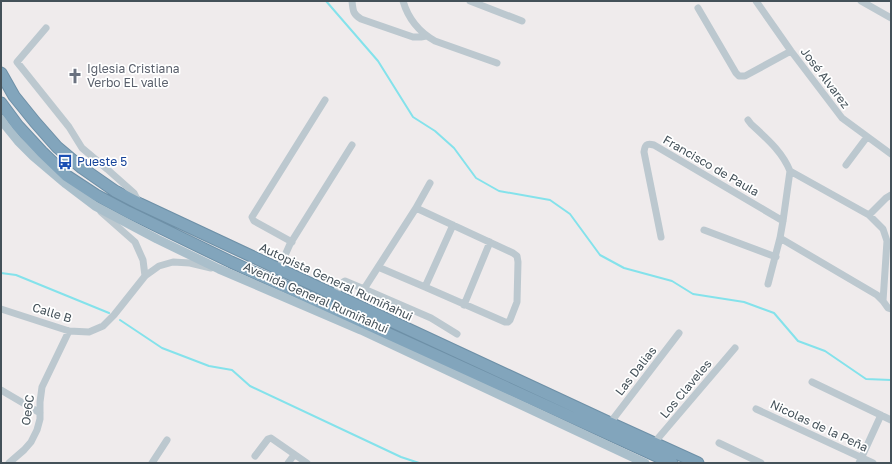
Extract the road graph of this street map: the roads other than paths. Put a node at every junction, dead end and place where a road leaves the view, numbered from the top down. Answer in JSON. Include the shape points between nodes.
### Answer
{"nodes":[{"id":1,"x":352,"y":1,"type":"edge"},
{"id":2,"x":403,"y":1,"type":"edge"},
{"id":3,"x":470,"y":1,"type":"edge"},
{"id":4,"x":756,"y":1,"type":"edge"},
{"id":5,"x":861,"y":1,"type":"edge"},
{"id":6,"x":698,"y":8,"type":"dead end"},
{"id":7,"x":891,"y":18,"type":"edge"},
{"id":8,"x":522,"y":21,"type":"dead end"},
{"id":9,"x":46,"y":28,"type":"dead end"},
{"id":10,"x":426,"y":36,"type":"junction"},
{"id":11,"x":791,"y":51,"type":"junction"},
{"id":12,"x":497,"y":63,"type":"dead end"},
{"id":13,"x":1,"y":73,"type":"edge"},
{"id":14,"x":325,"y":100,"type":"dead end"},
{"id":15,"x":1,"y":103,"type":"edge"},
{"id":16,"x":748,"y":120,"type":"dead end"},
{"id":17,"x":2,"y":123,"type":"edge"},
{"id":18,"x":867,"y":136,"type":"junction"},
{"id":19,"x":352,"y":145,"type":"dead end"},
{"id":20,"x":891,"y":154,"type":"edge"},
{"id":21,"x":846,"y":165,"type":"dead end"},
{"id":22,"x":790,"y":171,"type":"junction"},
{"id":23,"x":430,"y":183,"type":"dead end"},
{"id":24,"x":891,"y":195,"type":"edge"},
{"id":25,"x":140,"y":204,"type":"junction"},
{"id":26,"x":95,"y":206,"type":"junction"},
{"id":27,"x":416,"y":208,"type":"junction"},
{"id":28,"x":869,"y":215,"type":"junction"},
{"id":29,"x":783,"y":221,"type":"junction"},
{"id":30,"x":453,"y":225,"type":"junction"},
{"id":31,"x":704,"y":230,"type":"dead end"},
{"id":32,"x":661,"y":237,"type":"dead end"},
{"id":33,"x":780,"y":238,"type":"junction"},
{"id":34,"x":292,"y":242,"type":"junction"},
{"id":35,"x":490,"y":242,"type":"junction"},
{"id":36,"x":776,"y":256,"type":"junction"},
{"id":37,"x":378,"y":267,"type":"junction"},
{"id":38,"x":219,"y":269,"type":"junction"},
{"id":39,"x":279,"y":269,"type":"junction"},
{"id":40,"x":145,"y":276,"type":"junction"},
{"id":41,"x":768,"y":284,"type":"dead end"},
{"id":42,"x":425,"y":287,"type":"junction"},
{"id":43,"x":364,"y":289,"type":"junction"},
{"id":44,"x":334,"y":295,"type":"junction"},
{"id":45,"x":883,"y":300,"type":"junction"},
{"id":46,"x":464,"y":305,"type":"junction"},
{"id":47,"x":889,"y":308,"type":"edge"},
{"id":48,"x":1,"y":309,"type":"edge"},
{"id":49,"x":69,"y":331,"type":"junction"},
{"id":50,"x":679,"y":333,"type":"dead end"},
{"id":51,"x":457,"y":334,"type":"dead end"},
{"id":52,"x":735,"y":348,"type":"dead end"},
{"id":53,"x":812,"y":382,"type":"dead end"},
{"id":54,"x":1,"y":390,"type":"edge"},
{"id":55,"x":756,"y":409,"type":"dead end"},
{"id":56,"x":40,"y":413,"type":"junction"},
{"id":57,"x":880,"y":415,"type":"junction"},
{"id":58,"x":891,"y":420,"type":"edge"},
{"id":59,"x":610,"y":423,"type":"junction"},
{"id":60,"x":167,"y":440,"type":"dead end"},
{"id":61,"x":654,"y":443,"type":"junction"},
{"id":62,"x":719,"y":443,"type":"dead end"},
{"id":63,"x":294,"y":454,"type":"junction"},
{"id":64,"x":255,"y":456,"type":"dead end"},
{"id":65,"x":860,"y":460,"type":"edge"},
{"id":66,"x":9,"y":463,"type":"edge"},
{"id":67,"x":152,"y":463,"type":"edge"},
{"id":68,"x":288,"y":463,"type":"edge"},
{"id":69,"x":307,"y":463,"type":"edge"},
{"id":70,"x":645,"y":463,"type":"edge"},
{"id":71,"x":672,"y":463,"type":"edge"},
{"id":72,"x":698,"y":463,"type":"edge"},
{"id":73,"x":761,"y":463,"type":"edge"},
{"id":74,"x":873,"y":463,"type":"edge"}],
"edges":[{"from":1,"to":10,"type":"street","via":[[355,15],[361,19],[413,37]]},
{"from":2,"to":10,"type":"street","via":[[406,10]]},
{"from":3,"to":8,"type":"street"},
{"from":4,"to":11,"type":"street","name":"José Alvarez"},
{"from":5,"to":7,"type":"street"},
{"from":6,"to":11,"type":"street","via":[[739,76],[745,76]]},
{"from":9,"to":25,"type":"street","via":[[17,62],[69,127],[82,148],[134,194]]},
{"from":10,"to":12,"type":"street"},
{"from":11,"to":18,"type":"street","name":"José Alvarez","via":[[842,118]]},
{"from":13,"to":25,"type":"highway","name":"Autopista General Rumiñahui","via":[[14,96],[57,147],[115,191]]},
{"from":14,"to":34,"type":"street","via":[[252,217],[254,221]]},
{"from":15,"to":71,"type":"highway","name":"Autopista General Rumiñahui","via":[[42,152],[67,176],[96,195],[231,262]]},
{"from":16,"to":22,"type":"street","via":[[779,152]]},
{"from":17,"to":26,"type":"main road","name":"Avenida General Rumiñahui","via":[[33,156]]},
{"from":18,"to":20,"type":"street","name":"José Alvarez"},
{"from":18,"to":21,"type":"street"},
{"from":19,"to":34,"type":"street"},
{"from":22,"to":28,"type":"street"},
{"from":22,"to":29,"type":"street"},
{"from":23,"to":27,"type":"street"},
{"from":24,"to":28,"type":"street"},
{"from":25,"to":39,"type":"highway","name":"Autopista General Rumiñahui"},
{"from":26,"to":38,"type":"main road","name":"Avenida General Rumiñahui"},
{"from":26,"to":40,"type":"street","via":[[135,242],[144,260]]},
{"from":27,"to":30,"type":"street"},
{"from":27,"to":37,"type":"street"},
{"from":28,"to":45,"type":"street","via":[[883,229],[887,241]]},
{"from":29,"to":32,"type":"street","name":"Francisco de Paula","via":[[650,143],[646,145],[644,152]]},
{"from":29,"to":33,"type":"street"},
{"from":30,"to":35,"type":"street"},
{"from":30,"to":42,"type":"street"},
{"from":31,"to":36,"type":"street"},
{"from":33,"to":36,"type":"street"},
{"from":33,"to":45,"type":"street"},
{"from":34,"to":39,"type":"street"},
{"from":35,"to":46,"type":"street"},
{"from":35,"to":46,"type":"street","via":[[517,256],[517,302],[510,320],[505,322]]},
{"from":36,"to":41,"type":"street"},
{"from":37,"to":42,"type":"street"},
{"from":37,"to":43,"type":"street"},
{"from":38,"to":40,"type":"street","name":"Calle B","via":[[174,262],[159,266]]},
{"from":38,"to":70,"type":"main road","name":"Avenida General Rumiñahui","via":[[362,330]]},
{"from":39,"to":44,"type":"highway","name":"Autopista General Rumiñahui"},
{"from":40,"to":49,"type":"street","name":"Calle B","via":[[103,326],[89,332]]},
{"from":42,"to":46,"type":"street"},
{"from":43,"to":44,"type":"street","via":[[345,281]]},
{"from":43,"to":51,"type":"street","via":[[431,318]]},
{"from":44,"to":59,"type":"highway","name":"Autopista General Rumiñahui"},
{"from":45,"to":47,"type":"street"},
{"from":48,"to":49,"type":"street","name":"Calle B"},
{"from":49,"to":56,"type":"street","name":"Oe6C","via":[[42,388]]},
{"from":50,"to":59,"type":"street","name":"Las Dalias"},
{"from":52,"to":61,"type":"street","name":"Los Claveles"},
{"from":53,"to":57,"type":"street"},
{"from":54,"to":56,"type":"street"},
{"from":55,"to":65,"type":"street","name":"Nicolas de la Peña"},
{"from":56,"to":66,"type":"street","name":"Oe6C","via":[[32,442]]},
{"from":57,"to":58,"type":"street"},
{"from":57,"to":65,"type":"street"},
{"from":59,"to":61,"type":"highway","name":"Autopista General Rumiñahui"},
{"from":60,"to":67,"type":"street"},
{"from":61,"to":72,"type":"highway","name":"Autopista General Rumiñahui"},
{"from":62,"to":73,"type":"street"},
{"from":63,"to":64,"type":"street","via":[[271,438]]},
{"from":63,"to":68,"type":"street"},
{"from":63,"to":69,"type":"street"},
{"from":65,"to":74,"type":"street","name":"Nicolas de la Peña"}]}
